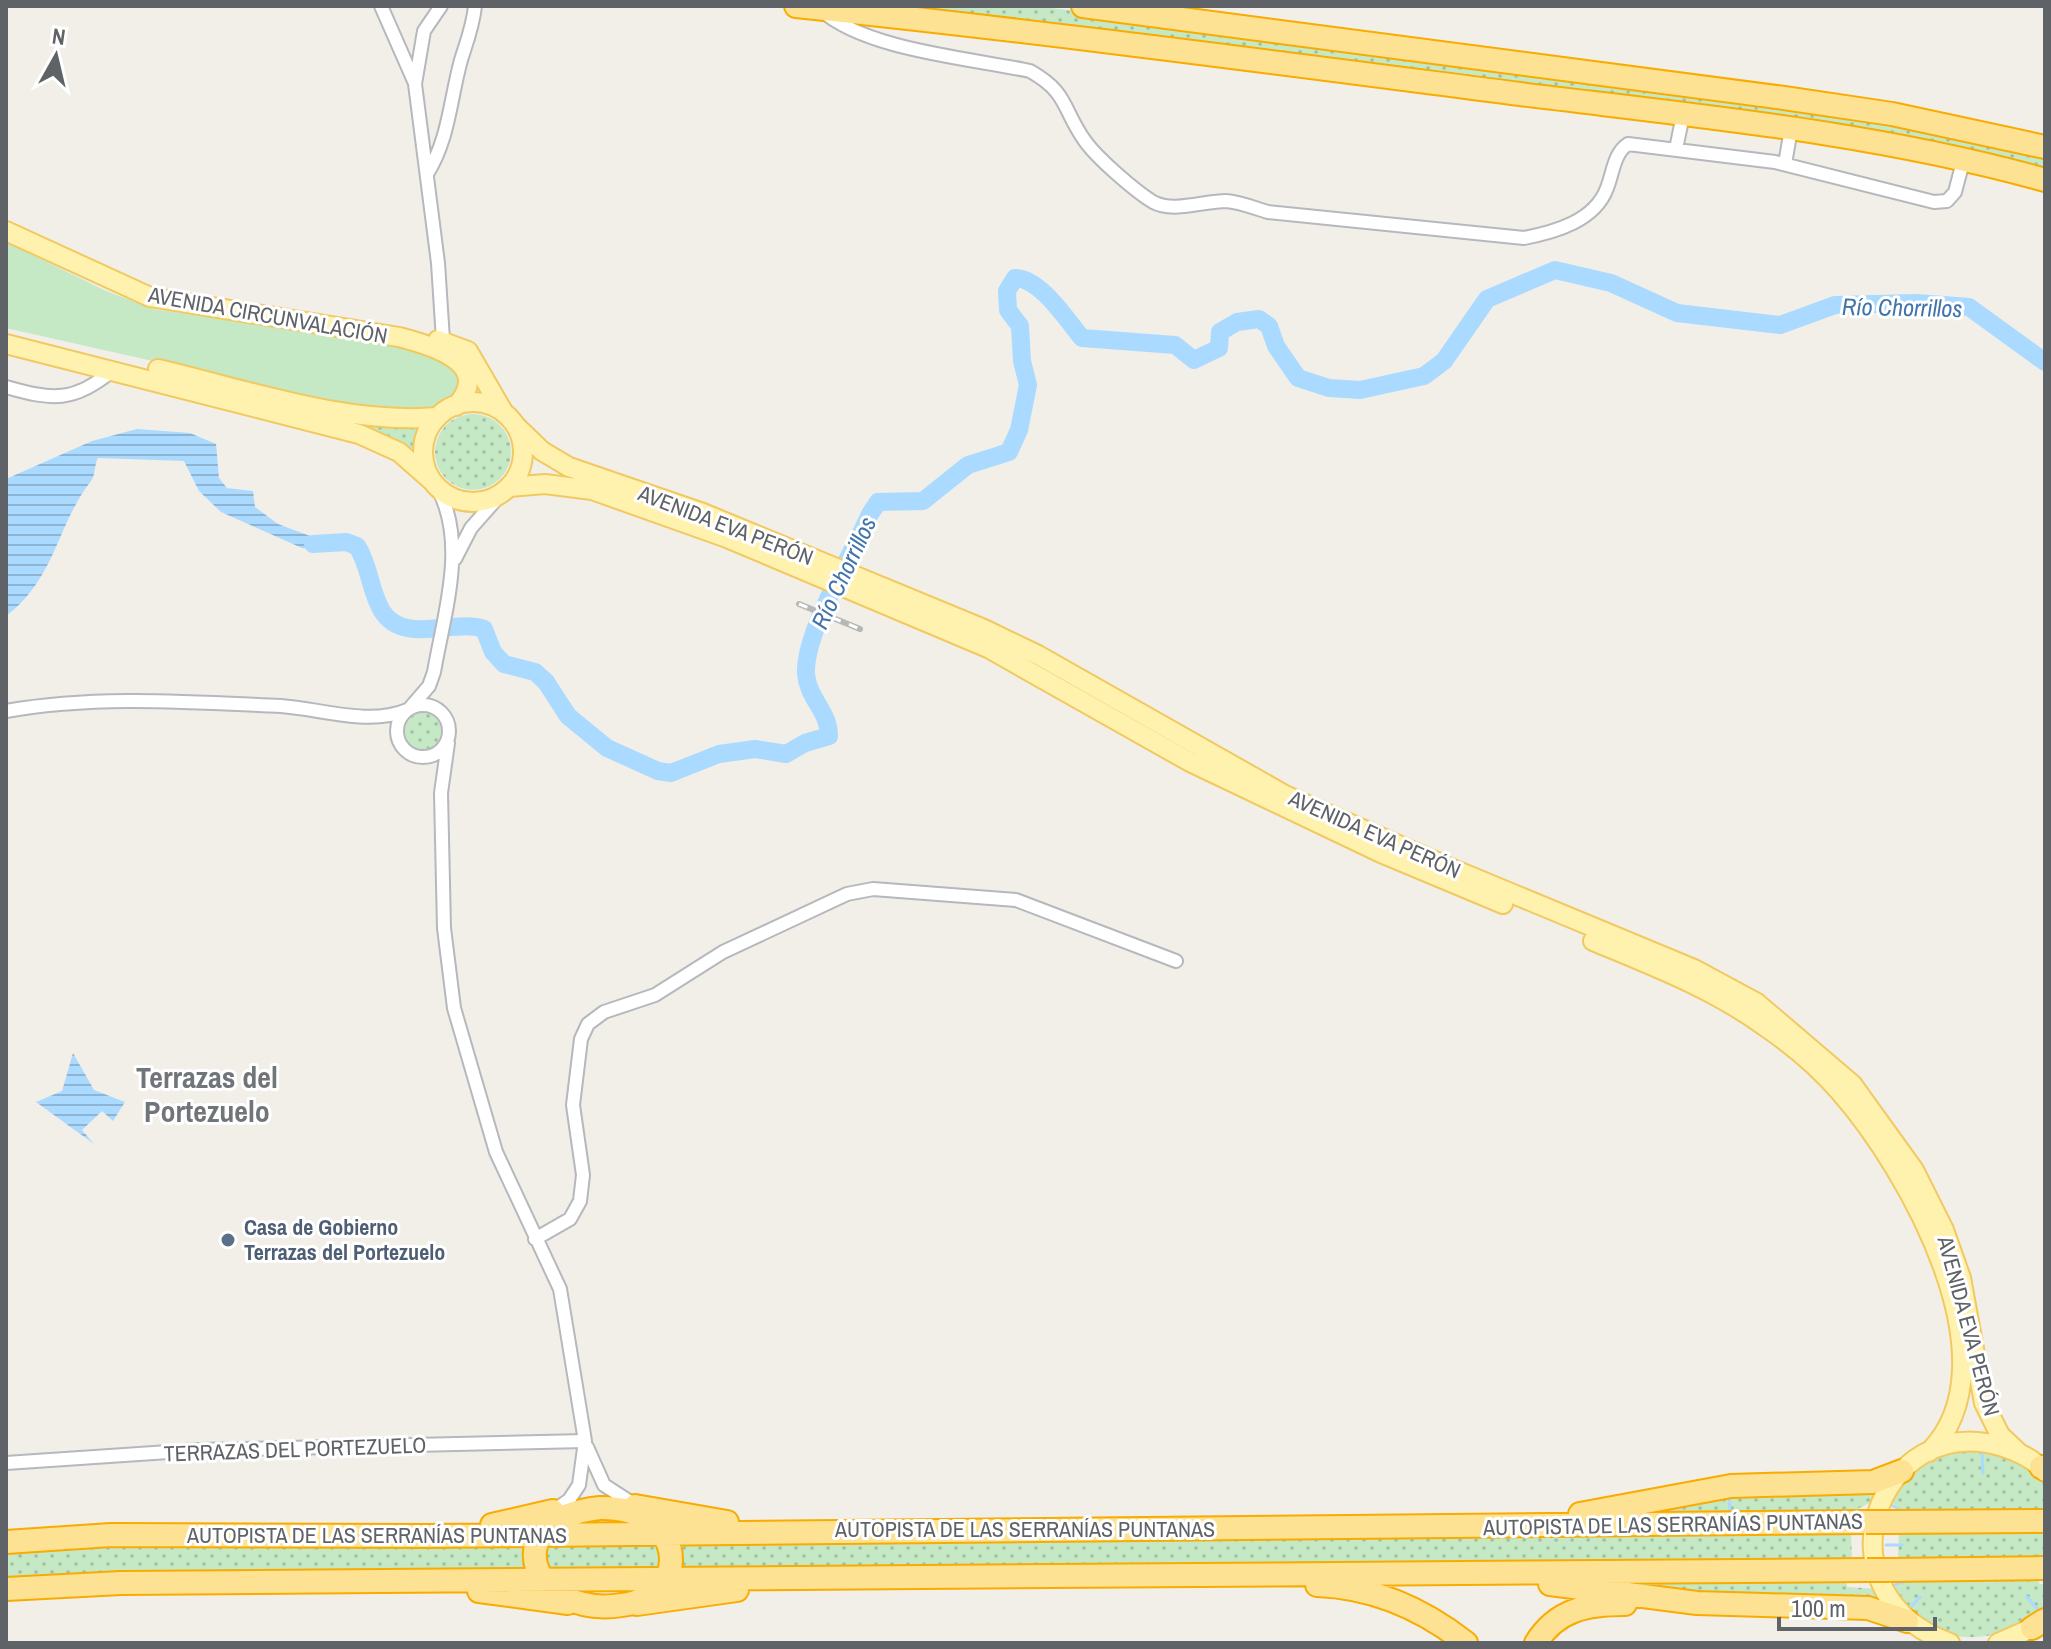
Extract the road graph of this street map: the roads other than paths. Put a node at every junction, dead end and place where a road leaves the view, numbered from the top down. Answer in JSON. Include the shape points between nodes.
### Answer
{"nodes":[{"id":1,"x":381,"y":6,"type":"edge"},
{"id":2,"x":441,"y":6,"type":"edge"},
{"id":3,"x":475,"y":6,"type":"edge"},
{"id":4,"x":1083,"y":6,"type":"edge"},
{"id":5,"x":807,"y":7,"type":"edge"},
{"id":6,"x":415,"y":84,"type":"junction"},
{"id":7,"x":1683,"y":115,"type":"junction"},
{"id":8,"x":1791,"y":129,"type":"junction"},
{"id":9,"x":2045,"y":147,"type":"edge"},
{"id":10,"x":1676,"y":149,"type":"junction"},
{"id":11,"x":1964,"y":158,"type":"junction"},
{"id":12,"x":1785,"y":164,"type":"junction"},
{"id":13,"x":427,"y":174,"type":"junction"},
{"id":14,"x":2045,"y":180,"type":"edge"},
{"id":15,"x":6,"y":231,"type":"edge"},
{"id":16,"x":6,"y":332,"type":"edge"},
{"id":17,"x":399,"y":337,"type":"junction"},
{"id":18,"x":443,"y":340,"type":"junction"},
{"id":19,"x":6,"y":344,"type":"edge"},
{"id":20,"x":113,"y":370,"type":"junction"},
{"id":21,"x":6,"y":387,"type":"edge"},
{"id":22,"x":456,"y":406,"type":"junction"},
{"id":23,"x":438,"y":417,"type":"junction"},
{"id":24,"x":510,"y":419,"type":"junction"},
{"id":25,"x":434,"y":484,"type":"junction"},
{"id":26,"x":505,"y":490,"type":"junction"},
{"id":27,"x":803,"y":562,"type":"junction"},
{"id":28,"x":451,"y":574,"type":"junction"},
{"id":29,"x":879,"y":595,"type":"junction"},
{"id":30,"x":434,"y":672,"type":"junction"},
{"id":31,"x":409,"y":709,"type":"junction"},
{"id":32,"x":6,"y":711,"type":"edge"},
{"id":33,"x":442,"y":712,"type":"junction"},
{"id":34,"x":374,"y":718,"type":"junction"},
{"id":35,"x":398,"y":740,"type":"junction"},
{"id":36,"x":448,"y":743,"type":"junction"},
{"id":37,"x":418,"y":757,"type":"junction"},
{"id":38,"x":441,"y":793,"type":"junction"},
{"id":39,"x":1176,"y":961,"type":"dead end"},
{"id":40,"x":535,"y":1239,"type":"junction"},
{"id":41,"x":585,"y":1443,"type":"junction"},
{"id":42,"x":1929,"y":1452,"type":"junction"},
{"id":43,"x":2019,"y":1453,"type":"junction"},
{"id":44,"x":6,"y":1463,"type":"edge"},
{"id":45,"x":2044,"y":1469,"type":"edge"},
{"id":46,"x":1902,"y":1471,"type":"junction"},
{"id":47,"x":634,"y":1508,"type":"junction"},
{"id":48,"x":551,"y":1521,"type":"junction"},
{"id":49,"x":2045,"y":1521,"type":"edge"},
{"id":50,"x":1342,"y":1528,"type":"junction"},
{"id":51,"x":792,"y":1531,"type":"junction"},
{"id":52,"x":664,"y":1533,"type":"junction"},
{"id":53,"x":6,"y":1542,"type":"edge"},
{"id":54,"x":2045,"y":1568,"type":"edge"},
{"id":55,"x":1357,"y":1572,"type":"junction"},
{"id":56,"x":1024,"y":1576,"type":"junction"},
{"id":57,"x":808,"y":1578,"type":"junction"},
{"id":58,"x":542,"y":1579,"type":"junction"},
{"id":59,"x":664,"y":1579,"type":"junction"},
{"id":60,"x":419,"y":1581,"type":"junction"},
{"id":61,"x":6,"y":1589,"type":"edge"},
{"id":62,"x":1697,"y":1603,"type":"junction"},
{"id":63,"x":585,"y":1605,"type":"junction"},
{"id":64,"x":620,"y":1606,"type":"junction"},
{"id":65,"x":1907,"y":1621,"type":"junction"},
{"id":66,"x":2041,"y":1621,"type":"edge"},
{"id":67,"x":1466,"y":1643,"type":"edge"},
{"id":68,"x":1536,"y":1643,"type":"edge"},
{"id":69,"x":1950,"y":1643,"type":"edge"},
{"id":70,"x":1998,"y":1643,"type":"edge"}],
"edges":[{"from":1,"to":6,"type":"street"},
{"from":2,"to":6,"type":"street","via":[[424,31]]},
{"from":3,"to":13,"type":"street","via":[[442,149]]},
{"from":4,"to":9,"type":"highway","via":[[1800,100]]},
{"from":5,"to":7,"type":"highway"},
{"from":5,"to":10,"type":"street","via":[[870,39],[1030,71],[1064,97],[1085,141],[1099,156],[1155,203],[1171,207],[1231,201],[1268,212],[1524,238],[1549,233],[1596,207],[1620,149],[1628,144]]},
{"from":6,"to":13,"type":"street"},
{"from":7,"to":8,"type":"highway"},
{"from":7,"to":10,"type":"street"},
{"from":8,"to":11,"type":"highway"},
{"from":8,"to":12,"type":"street"},
{"from":10,"to":12,"type":"street"},
{"from":11,"to":12,"type":"street","via":[[1955,192],[1947,201],[1934,202]]},
{"from":11,"to":14,"type":"highway"},
{"from":13,"to":18,"type":"street"},
{"from":15,"to":17,"type":"main road","name":"AVENIDA CIRCUNVALACIÓN","via":[[150,297]]},
{"from":16,"to":23,"type":"main road","via":[[345,413]]},
{"from":17,"to":18,"type":"main road","name":"AVENIDA CIRCUNVALACIÓN"},
{"from":17,"to":22,"type":"main road","name":"AVENIDA CIRCUNVALACIÓN","via":[[439,348],[463,366],[467,388]]},
{"from":18,"to":24,"type":"main road","via":[[468,351]]},
{"from":19,"to":20,"type":"main road"},
{"from":20,"to":21,"type":"street","via":[[69,396],[52,399]]},
{"from":20,"to":25,"type":"main road","via":[[359,434],[399,452]]},
{"from":22,"to":23,"type":"main road"},
{"from":22,"to":24,"type":"main road","via":[[486,404]]},
{"from":23,"to":25,"type":"main road","via":[[424,444],[423,459]]},
{"from":24,"to":26,"type":"main road","via":[[523,452],[520,471]]},
{"from":24,"to":27,"type":"main road","name":"AVENIDA EVA PERÓN","via":[[542,451],[569,467],[703,513]]},
{"from":25,"to":26,"type":"main road","via":[[468,502]]},
{"from":25,"to":28,"type":"street","via":[[452,529]]},
{"from":26,"to":27,"type":"main road","name":"AVENIDA EVA PERÓN","via":[[545,484],[592,490]]},
{"from":26,"to":28,"type":"street","via":[[464,539]]},
{"from":27,"to":29,"type":"main road","name":"AVENIDA EVA PERÓN"},
{"from":28,"to":30,"type":"street"},
{"from":29,"to":42,"type":"main road","name":"AVENIDA EVA PERÓN","via":[[1024,665],[1190,762],[1292,812],[1704,989],[1768,1028],[1843,1095],[1906,1185],[1940,1262],[1964,1370],[1952,1422]]},
{"from":29,"to":43,"type":"main road","name":"AVENIDA EVA PERÓN","via":[[1038,655],[1285,795],[1694,969],[1781,1021],[1852,1084],[1914,1170],[1961,1278],[1984,1403],[2000,1435]]},
{"from":30,"to":31,"type":"street"},
{"from":30,"to":33,"type":"street"},
{"from":31,"to":33,"type":"street","via":[[428,705]]},
{"from":31,"to":34,"type":"street"},
{"from":31,"to":35,"type":"street","via":[[398,722]]},
{"from":32,"to":34,"type":"street","via":[[146,701],[312,708]]},
{"from":33,"to":36,"type":"street","via":[[450,727]]},
{"from":34,"to":35,"type":"street"},
{"from":35,"to":37,"type":"street"},
{"from":36,"to":37,"type":"street","via":[[436,755]]},
{"from":36,"to":38,"type":"street"},
{"from":37,"to":38,"type":"street","via":[[433,773]]},
{"from":38,"to":40,"type":"street","via":[[445,953],[454,1008],[496,1152]]},
{"from":39,"to":40,"type":"street","via":[[1016,900],[873,889],[847,894],[735,946],[655,995],[604,1012],[588,1024],[581,1039],[573,1105],[583,1175],[580,1201],[570,1219]]},
{"from":40,"to":41,"type":"street","via":[[563,1301]]},
{"from":41,"to":44,"type":"street","name":"TERRAZAS DEL PORTEZUELO","via":[[198,1450]]},
{"from":41,"to":47,"type":"street","via":[[604,1485]]},
{"from":41,"to":48,"type":"street","via":[[577,1491]]},
{"from":42,"to":43,"type":"main road","via":[[1959,1443],[1990,1443]]},
{"from":42,"to":46,"type":"main road"},
{"from":43,"to":45,"type":"main road"},
{"from":46,"to":50,"type":"highway","via":[[1864,1482],[1731,1486],[1567,1515]]},
{"from":46,"to":65,"type":"main road","via":[[1877,1511],[1872,1547],[1885,1595]]},
{"from":47,"to":48,"type":"highway","via":[[593,1509]]},
{"from":47,"to":51,"type":"highway"},
{"from":47,"to":52,"type":"highway"},
{"from":48,"to":52,"type":"highway","name":"AUTOPISTA DE LAS SERRANÍAS PUNTANAS"},
{"from":48,"to":53,"type":"highway","name":"AUTOPISTA DE LAS SERRANÍAS PUNTANAS","via":[[429,1536],[111,1535]]},
{"from":48,"to":58,"type":"highway","via":[[535,1554]]},
{"from":49,"to":50,"type":"highway","name":"AUTOPISTA DE LAS SERRANÍAS PUNTANAS","bridge":true},
{"from":50,"to":51,"type":"highway","name":"AUTOPISTA DE LAS SERRANÍAS PUNTANAS"},
{"from":51,"to":52,"type":"highway","name":"AUTOPISTA DE LAS SERRANÍAS PUNTANAS"},
{"from":52,"to":59,"type":"highway","via":[[672,1556]]},
{"from":54,"to":55,"type":"highway","name":"AUTOPISTA DE LAS SERRANÍAS PUNTANAS","bridge":true},
{"from":55,"to":56,"type":"highway","name":"AUTOPISTA DE LAS SERRANÍAS PUNTANAS"},
{"from":55,"to":62,"type":"highway","via":[[1545,1583]]},
{"from":56,"to":57,"type":"highway","name":"AUTOPISTA DE LAS SERRANÍAS PUNTANAS"},
{"from":56,"to":67,"type":"highway","via":[[1112,1585],[1342,1587],[1411,1608]]},
{"from":57,"to":59,"type":"highway","name":"AUTOPISTA DE LAS SERRANÍAS PUNTANAS"},
{"from":57,"to":64,"type":"highway"},
{"from":58,"to":59,"type":"highway","name":"AUTOPISTA DE LAS SERRANÍAS PUNTANAS"},
{"from":58,"to":60,"type":"highway","name":"AUTOPISTA DE LAS SERRANÍAS PUNTANAS"},
{"from":58,"to":63,"type":"highway","via":[[562,1598]]},
{"from":59,"to":64,"type":"highway","via":[[642,1599]]},
{"from":60,"to":61,"type":"highway","name":"AUTOPISTA DE LAS SERRANÍAS PUNTANAS"},
{"from":60,"to":63,"type":"highway"},
{"from":62,"to":65,"type":"highway","via":[[1853,1607]]},
{"from":62,"to":68,"type":"highway","via":[[1584,1606],[1559,1618]]},
{"from":63,"to":64,"type":"highway"},
{"from":65,"to":69,"type":"main road"},
{"from":66,"to":70,"type":"main road"}]}
